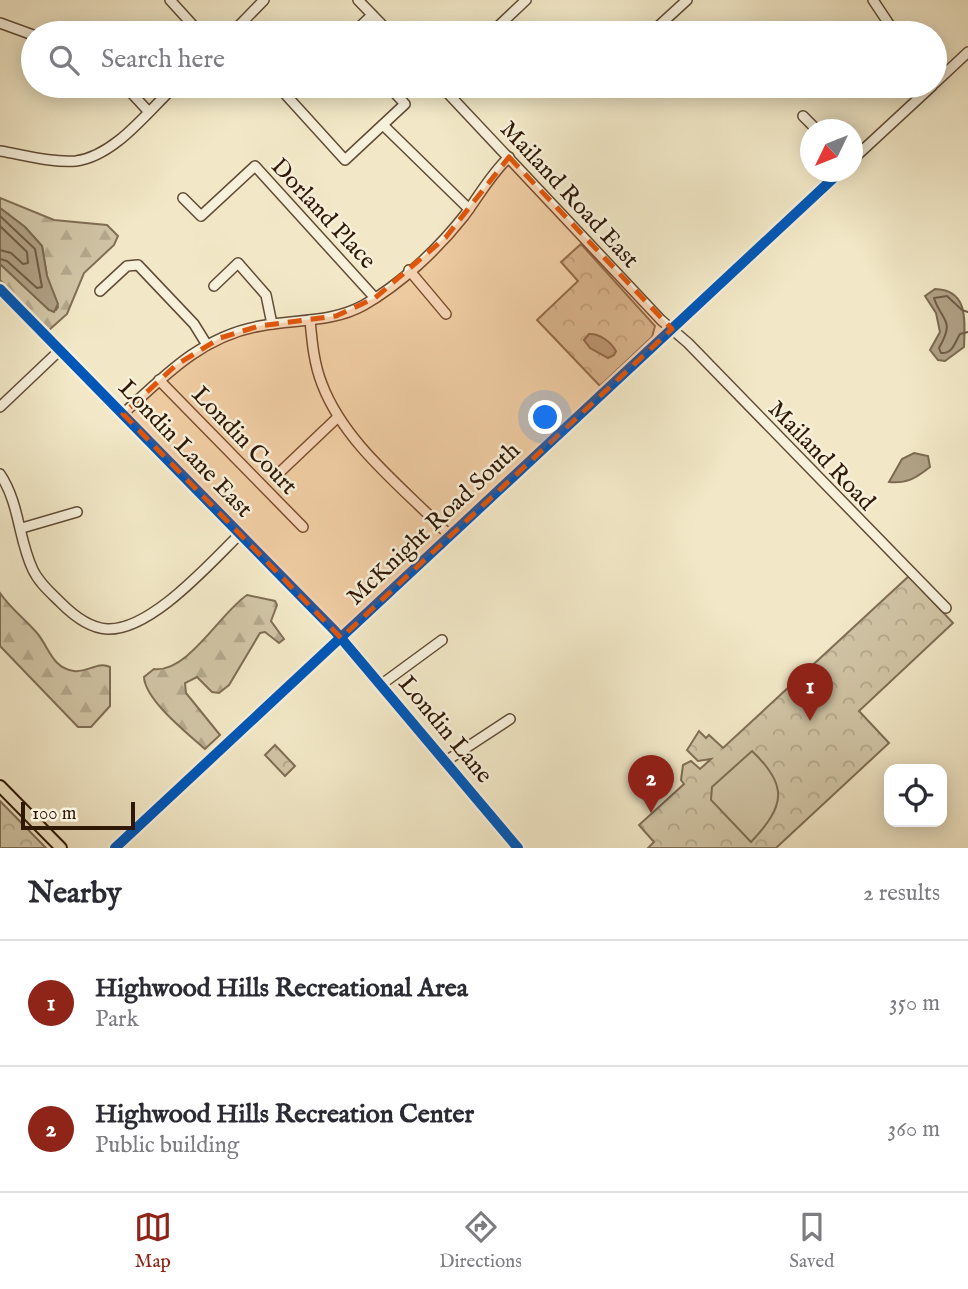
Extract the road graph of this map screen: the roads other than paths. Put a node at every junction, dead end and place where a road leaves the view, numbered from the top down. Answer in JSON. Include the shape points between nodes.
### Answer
{"nodes":[{"id":1,"x":170,"y":0,"type":"edge"},
{"id":2,"x":264,"y":0,"type":"edge"},
{"id":3,"x":358,"y":0,"type":"edge"},
{"id":4,"x":526,"y":0,"type":"edge"},
{"id":5,"x":687,"y":0,"type":"edge"},
{"id":6,"x":873,"y":0,"type":"edge"},
{"id":7,"x":373,"y":15,"type":"junction"},
{"id":8,"x":189,"y":21,"type":"edge"},
{"id":9,"x":244,"y":21,"type":"edge"},
{"id":10,"x":366,"y":21,"type":"edge"},
{"id":11,"x":379,"y":21,"type":"edge"},
{"id":12,"x":504,"y":21,"type":"edge"},
{"id":13,"x":664,"y":21,"type":"edge"},
{"id":14,"x":887,"y":21,"type":"edge"},
{"id":15,"x":0,"y":23,"type":"edge"},
{"id":16,"x":21,"y":31,"type":"edge"},
{"id":17,"x":968,"y":52,"type":"edge"},
{"id":18,"x":947,"y":70,"type":"edge"},
{"id":19,"x":137,"y":98,"type":"edge"},
{"id":20,"x":163,"y":98,"type":"edge"},
{"id":21,"x":289,"y":98,"type":"edge"},
{"id":22,"x":399,"y":98,"type":"edge"},
{"id":23,"x":452,"y":98,"type":"edge"},
{"id":24,"x":917,"y":98,"type":"edge"},
{"id":25,"x":149,"y":111,"type":"junction"},
{"id":26,"x":803,"y":116,"type":"dead end"},
{"id":27,"x":806,"y":119,"type":"edge"},
{"id":28,"x":383,"y":125,"type":"junction"},
{"id":29,"x":863,"y":150,"type":"edge"},
{"id":30,"x":0,"y":151,"type":"edge"},
{"id":31,"x":509,"y":157,"type":"junction"},
{"id":32,"x":829,"y":182,"type":"edge"},
{"id":33,"x":183,"y":198,"type":"dead end"},
{"id":34,"x":469,"y":209,"type":"junction"},
{"id":35,"x":409,"y":270,"type":"junction"},
{"id":36,"x":214,"y":286,"type":"dead end"},
{"id":37,"x":0,"y":289,"type":"edge"},
{"id":38,"x":100,"y":291,"type":"dead end"},
{"id":39,"x":375,"y":298,"type":"junction"},
{"id":40,"x":446,"y":314,"type":"dead end"},
{"id":41,"x":310,"y":320,"type":"junction"},
{"id":42,"x":272,"y":324,"type":"junction"},
{"id":43,"x":672,"y":329,"type":"junction"},
{"id":44,"x":207,"y":345,"type":"junction"},
{"id":45,"x":60,"y":350,"type":"junction"},
{"id":46,"x":159,"y":380,"type":"junction"},
{"id":47,"x":0,"y":407,"type":"edge"},
{"id":48,"x":123,"y":414,"type":"junction"},
{"id":49,"x":338,"y":416,"type":"junction"},
{"id":50,"x":0,"y":474,"type":"edge"},
{"id":51,"x":278,"y":474,"type":"dead end"},
{"id":52,"x":77,"y":512,"type":"dead end"},
{"id":53,"x":303,"y":527,"type":"dead end"},
{"id":54,"x":22,"y":528,"type":"junction"},
{"id":55,"x":240,"y":534,"type":"junction"},
{"id":56,"x":450,"y":536,"type":"junction"},
{"id":57,"x":946,"y":608,"type":"dead end"},
{"id":58,"x":341,"y":638,"type":"junction"},
{"id":59,"x":442,"y":640,"type":"dead end"},
{"id":60,"x":382,"y":684,"type":"junction"},
{"id":61,"x":510,"y":719,"type":"dead end"},
{"id":62,"x":446,"y":761,"type":"junction"},
{"id":63,"x":0,"y":786,"type":"edge"},
{"id":64,"x":61,"y":848,"type":"edge"},
{"id":65,"x":115,"y":848,"type":"edge"},
{"id":66,"x":518,"y":848,"type":"edge"}],
"edges":[{"from":1,"to":8,"type":"street"},
{"from":2,"to":9,"type":"street"},
{"from":3,"to":7,"type":"street"},
{"from":4,"to":12,"type":"street"},
{"from":5,"to":13,"type":"street"},
{"from":6,"to":14,"type":"street"},
{"from":7,"to":10,"type":"street"},
{"from":7,"to":11,"type":"street"},
{"from":15,"to":16,"type":"street"},
{"from":17,"to":18,"type":"street"},
{"from":19,"to":25,"type":"street"},
{"from":20,"to":25,"type":"street"},
{"from":21,"to":28,"type":"street","via":[[345,160]]},
{"from":22,"to":28,"type":"street","via":[[405,104]]},
{"from":23,"to":31,"type":"street","name":"Mailand Road East"},
{"from":24,"to":29,"type":"street"},
{"from":25,"to":30,"type":"street","via":[[107,149],[84,159]]},
{"from":26,"to":27,"type":"street"},
{"from":28,"to":34,"type":"street"},
{"from":31,"to":34,"type":"street","via":[[489,177]]},
{"from":31,"to":43,"type":"street","name":"Mailand Road East"},
{"from":32,"to":43,"type":"street","name":"McKnight Road South"},
{"from":33,"to":39,"type":"street","name":"Dorland Place","via":[[201,216],[255,166]]},
{"from":34,"to":35,"type":"street"},
{"from":35,"to":39,"type":"street"},
{"from":35,"to":40,"type":"street"},
{"from":36,"to":42,"type":"street","via":[[238,263],[266,295]]},
{"from":37,"to":45,"type":"street","name":"Londin Lane East"},
{"from":38,"to":44,"type":"street","via":[[127,266],[138,265],[194,324]]},
{"from":39,"to":41,"type":"street","via":[[348,312]]},
{"from":41,"to":42,"type":"street"},
{"from":41,"to":49,"type":"street","via":[[319,374]]},
{"from":42,"to":44,"type":"street"},
{"from":43,"to":56,"type":"street","name":"McKnight Road South"},
{"from":43,"to":57,"type":"street","name":"Mailand Road"},
{"from":44,"to":46,"type":"street"},
{"from":45,"to":47,"type":"street"},
{"from":45,"to":48,"type":"street","name":"Londin Lane East"},
{"from":46,"to":48,"type":"street"},
{"from":46,"to":53,"type":"street","name":"Londin Court"},
{"from":48,"to":55,"type":"street","name":"Londin Lane East"},
{"from":49,"to":51,"type":"street"},
{"from":49,"to":56,"type":"street","via":[[363,448]]},
{"from":50,"to":54,"type":"street"},
{"from":52,"to":54,"type":"street"},
{"from":54,"to":55,"type":"street","via":[[38,579],[81,619],[107,629],[141,619],[189,584]]},
{"from":55,"to":58,"type":"street","name":"Londin Lane East"},
{"from":56,"to":58,"type":"street","name":"McKnight Road South"},
{"from":58,"to":60,"type":"street","name":"Londin Lane"},
{"from":58,"to":65,"type":"street","name":"McKnight Road South"},
{"from":59,"to":60,"type":"street"},
{"from":60,"to":62,"type":"street","name":"Londin Lane"},
{"from":61,"to":62,"type":"street"},
{"from":62,"to":66,"type":"street","name":"Londin Lane"},
{"from":63,"to":64,"type":"main road"}]}
